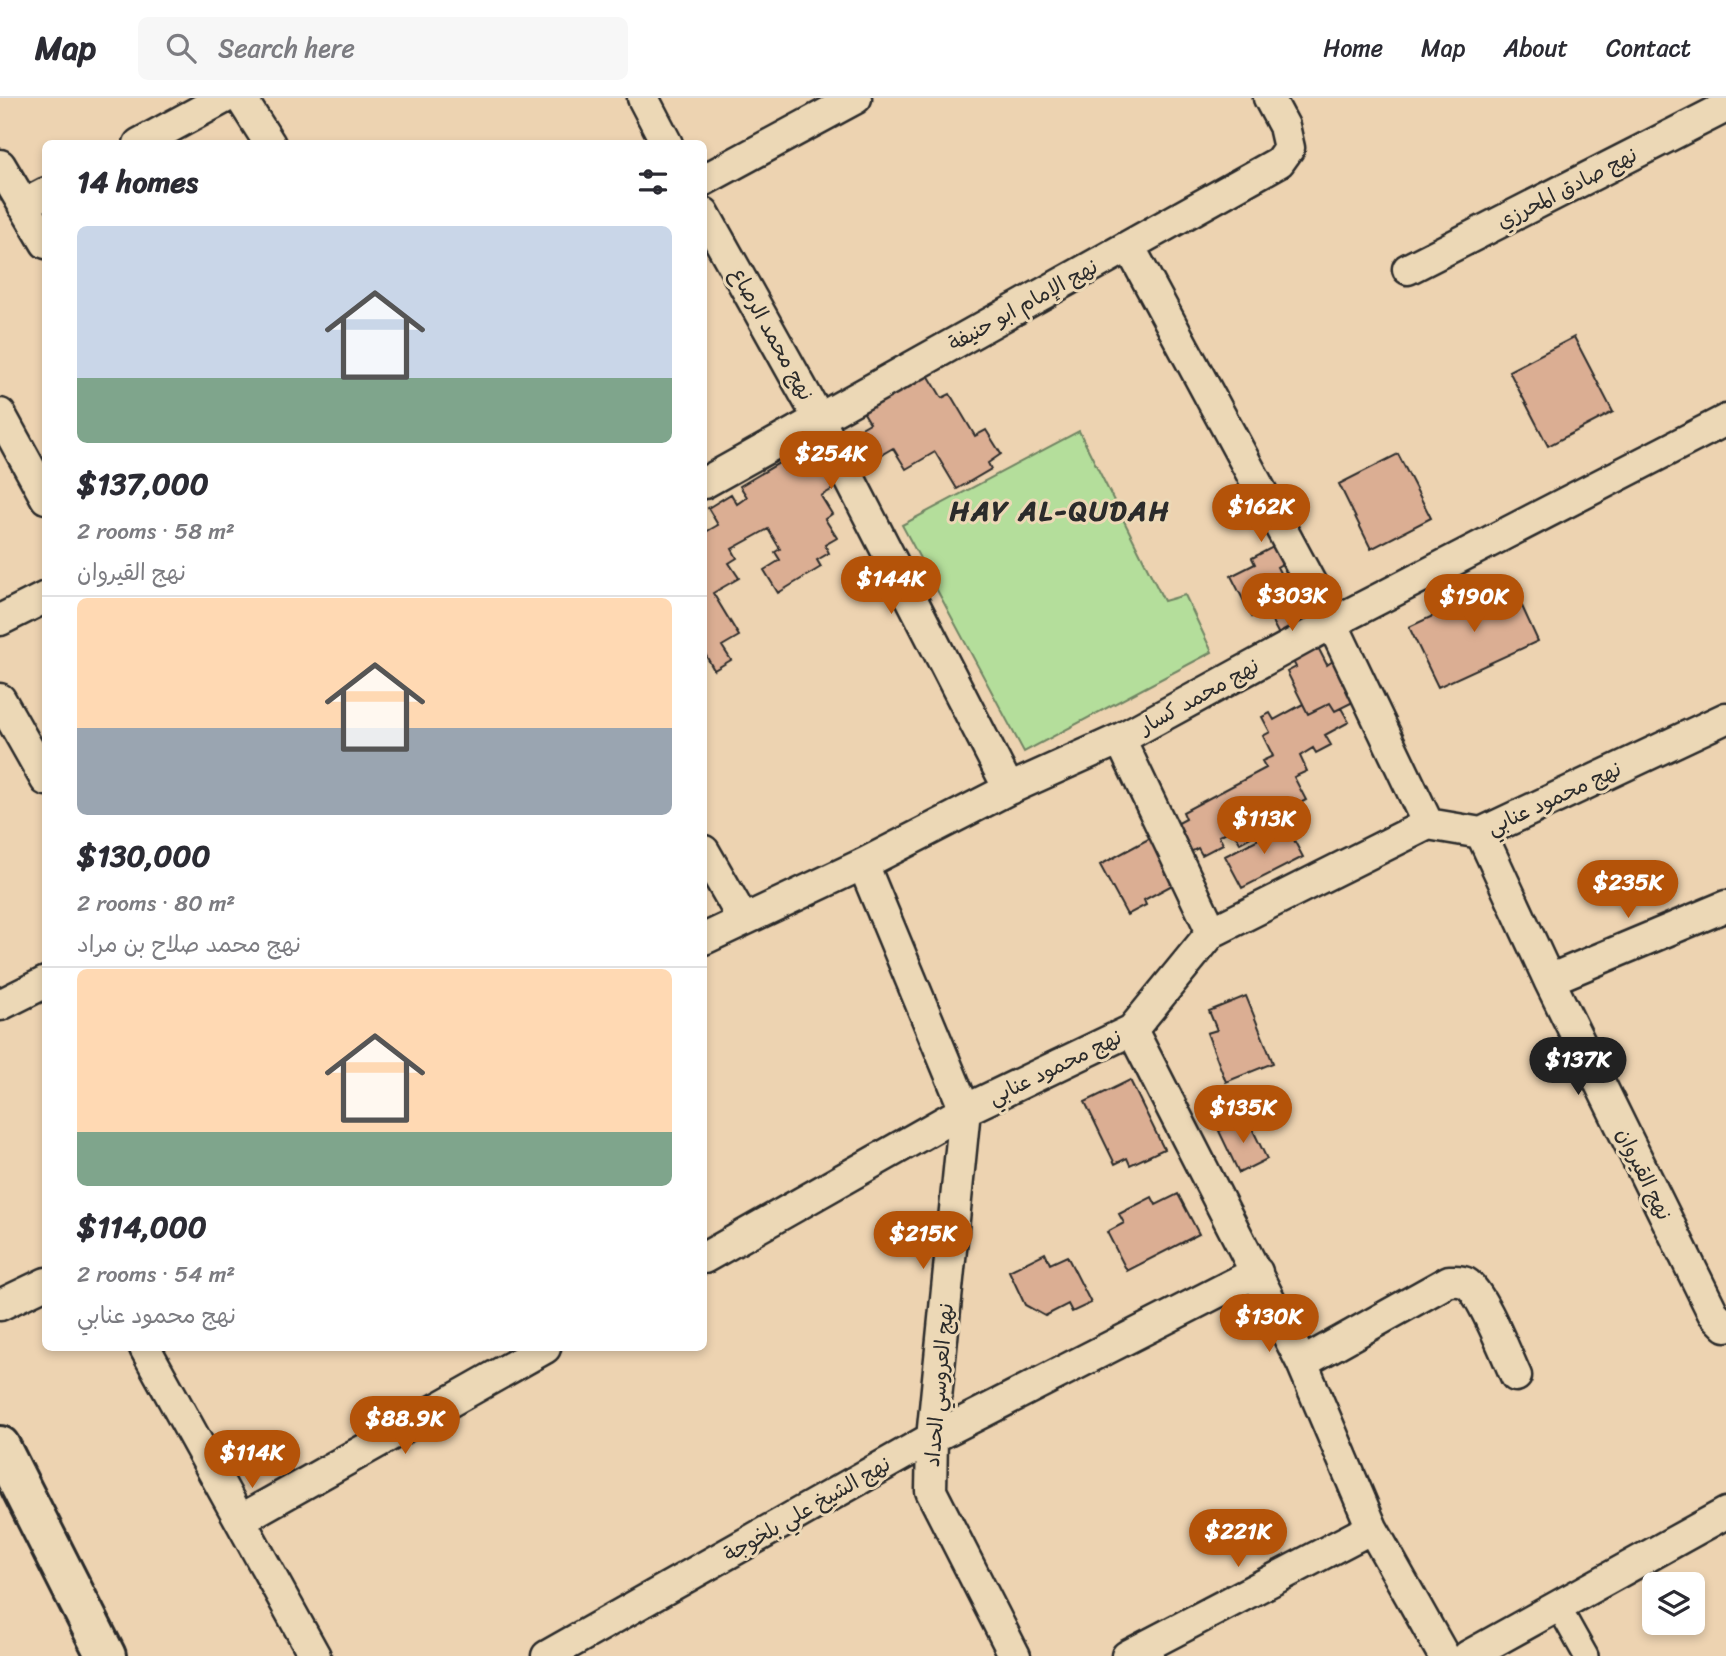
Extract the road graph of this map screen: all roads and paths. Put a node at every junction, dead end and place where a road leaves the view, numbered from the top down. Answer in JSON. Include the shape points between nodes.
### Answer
{"nodes":[{"id":1,"x":224,"y":98,"type":"edge"},
{"id":2,"x":241,"y":98,"type":"edge"},
{"id":3,"x":643,"y":98,"type":"edge"},
{"id":4,"x":856,"y":98,"type":"edge"},
{"id":5,"x":1269,"y":98,"type":"edge"},
{"id":6,"x":1723,"y":104,"type":"edge"},
{"id":7,"x":146,"y":140,"type":"edge"},
{"id":8,"x":267,"y":140,"type":"edge"},
{"id":9,"x":665,"y":140,"type":"edge"},
{"id":10,"x":0,"y":165,"type":"edge"},
{"id":11,"x":707,"y":178,"type":"edge"},
{"id":12,"x":34,"y":199,"type":"edge"},
{"id":13,"x":707,"y":218,"type":"edge"},
{"id":14,"x":42,"y":228,"type":"edge"},
{"id":15,"x":1129,"y":246,"type":"junction"},
{"id":16,"x":1408,"y":269,"type":"dead end"},
{"id":17,"x":0,"y":414,"type":"edge"},
{"id":18,"x":819,"y":419,"type":"junction"},
{"id":19,"x":1726,"y":420,"type":"edge"},
{"id":20,"x":707,"y":481,"type":"edge"},
{"id":21,"x":42,"y":491,"type":"edge"},
{"id":22,"x":42,"y":599,"type":"edge"},
{"id":23,"x":0,"y":621,"type":"edge"},
{"id":24,"x":1332,"y":623,"type":"junction"},
{"id":25,"x":0,"y":699,"type":"edge"},
{"id":26,"x":1726,"y":718,"type":"edge"},
{"id":27,"x":1120,"y":739,"type":"junction"},
{"id":28,"x":42,"y":773,"type":"edge"},
{"id":29,"x":1009,"y":789,"type":"junction"},
{"id":30,"x":1428,"y":824,"type":"junction"},
{"id":31,"x":1481,"y":833,"type":"junction"},
{"id":32,"x":707,"y":856,"type":"edge"},
{"id":33,"x":863,"y":864,"type":"junction"},
{"id":34,"x":1726,"y":906,"type":"edge"},
{"id":35,"x":743,"y":919,"type":"junction"},
{"id":36,"x":1212,"y":932,"type":"junction"},
{"id":37,"x":707,"y":937,"type":"edge"},
{"id":38,"x":1549,"y":980,"type":"junction"},
{"id":39,"x":42,"y":984,"type":"edge"},
{"id":40,"x":0,"y":1004,"type":"edge"},
{"id":41,"x":1132,"y":1030,"type":"junction"},
{"id":42,"x":965,"y":1110,"type":"junction"},
{"id":43,"x":707,"y":1256,"type":"edge"},
{"id":44,"x":1257,"y":1272,"type":"junction"},
{"id":45,"x":42,"y":1285,"type":"edge"},
{"id":46,"x":0,"y":1305,"type":"edge"},
{"id":47,"x":1726,"y":1326,"type":"edge"},
{"id":48,"x":147,"y":1351,"type":"edge"},
{"id":49,"x":540,"y":1351,"type":"edge"},
{"id":50,"x":1302,"y":1363,"type":"junction"},
{"id":51,"x":1516,"y":1376,"type":"dead end"},
{"id":52,"x":932,"y":1438,"type":"junction"},
{"id":53,"x":0,"y":1446,"type":"edge"},
{"id":54,"x":1726,"y":1513,"type":"edge"},
{"id":55,"x":240,"y":1520,"type":"junction"},
{"id":56,"x":1372,"y":1528,"type":"junction"},
{"id":57,"x":1558,"y":1606,"type":"junction"},
{"id":58,"x":106,"y":1656,"type":"edge"},
{"id":59,"x":315,"y":1656,"type":"edge"},
{"id":60,"x":547,"y":1656,"type":"edge"},
{"id":61,"x":1015,"y":1656,"type":"edge"},
{"id":62,"x":1127,"y":1656,"type":"edge"},
{"id":63,"x":1444,"y":1656,"type":"edge"},
{"id":64,"x":1468,"y":1656,"type":"edge"},
{"id":65,"x":1586,"y":1656,"type":"edge"}],
"edges":[{"from":1,"to":7,"type":"street"},
{"from":2,"to":8,"type":"street"},
{"from":3,"to":9,"type":"street"},
{"from":4,"to":11,"type":"street"},
{"from":5,"to":15,"type":"street","name":"نهج الإمام ابو حنيفة","via":[[1284,126],[1289,148],[1279,162]]},
{"from":6,"to":16,"type":"street","name":"نهج صادق المحرزي"},
{"from":10,"to":12,"type":"street"},
{"from":12,"to":14,"type":"street"},
{"from":13,"to":18,"type":"street","name":"نهج محمد الرصاع"},
{"from":15,"to":18,"type":"street","name":"نهج الإمام ابو حنيفة"},
{"from":15,"to":24,"type":"street"},
{"from":17,"to":21,"type":"street"},
{"from":18,"to":20,"type":"street","name":"نهج الإمام ابو حنيفة"},
{"from":18,"to":29,"type":"street","name":"نهج محمد الرصاع"},
{"from":19,"to":24,"type":"street","name":"نهج محمد كسار"},
{"from":22,"to":23,"type":"street"},
{"from":24,"to":27,"type":"street","name":"نهج محمد كسار"},
{"from":24,"to":30,"type":"street"},
{"from":25,"to":28,"type":"street"},
{"from":26,"to":31,"type":"street","name":"نهج محمود عنابي"},
{"from":27,"to":29,"type":"street","name":"نهج محمد كسار"},
{"from":27,"to":36,"type":"street"},
{"from":29,"to":33,"type":"street","name":"نهج محمد كسار"},
{"from":30,"to":31,"type":"street","name":"نهج محمود عنابي"},
{"from":30,"to":36,"type":"street","name":"نهج محمود عنابي"},
{"from":31,"to":38,"type":"street","name":"نهج القيروان"},
{"from":32,"to":35,"type":"street"},
{"from":33,"to":35,"type":"street","name":"نهج محمد كسار"},
{"from":33,"to":42,"type":"street","name":"نهج العروسي الحداد"},
{"from":34,"to":38,"type":"street"},
{"from":35,"to":37,"type":"street","name":"نهج محمد كسار"},
{"from":36,"to":41,"type":"street","name":"نهج محمود عنابي"},
{"from":38,"to":47,"type":"street","name":"نهج القيروان","via":[[1713,1313]]},
{"from":39,"to":40,"type":"street"},
{"from":41,"to":42,"type":"street","name":"نهج محمود عنابي"},
{"from":41,"to":44,"type":"street"},
{"from":42,"to":43,"type":"street","name":"نهج محمود عنابي"},
{"from":42,"to":52,"type":"street","name":"نهج العروسي الحداد"},
{"from":44,"to":50,"type":"street"},
{"from":44,"to":52,"type":"street","name":"نهج الشيخ علي بلخوجة"},
{"from":45,"to":46,"type":"street"},
{"from":48,"to":55,"type":"street"},
{"from":49,"to":55,"type":"street"},
{"from":50,"to":51,"type":"street","via":[[1449,1281],[1460,1280],[1479,1298]]},
{"from":50,"to":56,"type":"street"},
{"from":52,"to":60,"type":"street","name":"نهج الشيخ علي بلخوجة"},
{"from":52,"to":61,"type":"street","name":"نهج العروسي الحداد","via":[[931,1491]]},
{"from":53,"to":58,"type":"street"},
{"from":54,"to":57,"type":"street"},
{"from":55,"to":59,"type":"street"},
{"from":56,"to":62,"type":"street"},
{"from":56,"to":63,"type":"street"},
{"from":57,"to":64,"type":"street"},
{"from":57,"to":65,"type":"street"}]}
